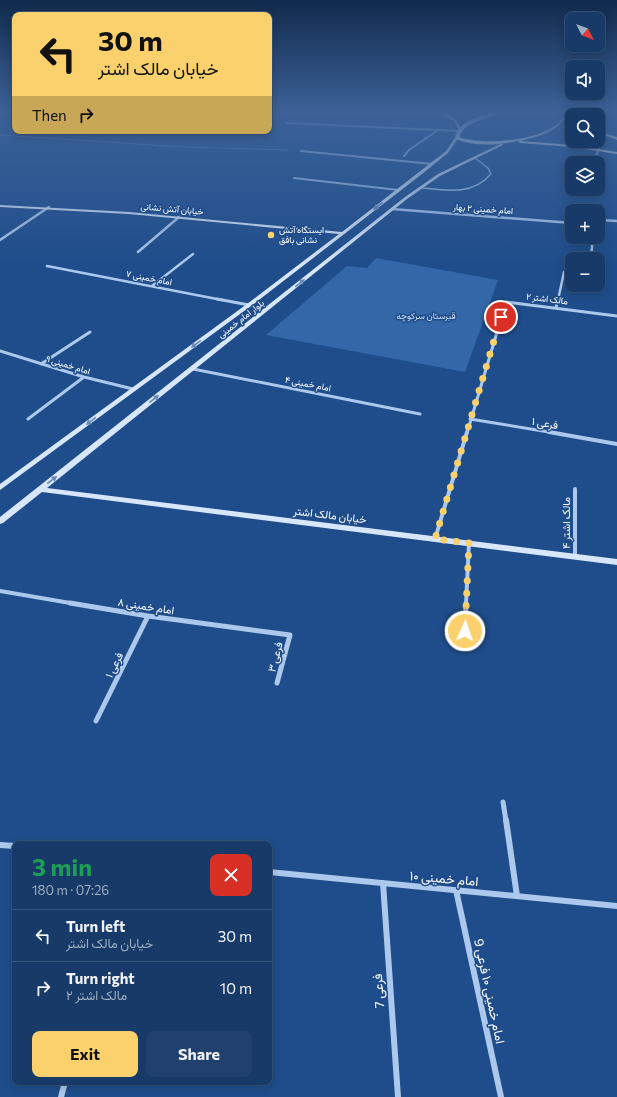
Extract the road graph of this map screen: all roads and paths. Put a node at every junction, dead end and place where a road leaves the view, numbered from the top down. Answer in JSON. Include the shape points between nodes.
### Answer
{"nodes":[{"id":1,"x":424,"y":163,"type":"edge"},
{"id":2,"x":464,"y":163,"type":"edge"},
{"id":3,"x":482,"y":163,"type":"edge"},
{"id":4,"x":432,"y":164,"type":"joint"},
{"id":5,"x":294,"y":178,"type":"dead end"},
{"id":6,"x":422,"y":188,"type":"junction"},
{"id":7,"x":398,"y":190,"type":"junction"},
{"id":8,"x":0,"y":206,"type":"edge"},
{"id":9,"x":49,"y":207,"type":"junction"},
{"id":10,"x":392,"y":209,"type":"junction"},
{"id":11,"x":179,"y":217,"type":"junction"},
{"id":12,"x":605,"y":220,"type":"edge"},
{"id":13,"x":617,"y":221,"type":"edge"},
{"id":14,"x":565,"y":222,"type":"edge"},
{"id":15,"x":342,"y":233,"type":"junction"},
{"id":16,"x":0,"y":240,"type":"edge"},
{"id":17,"x":138,"y":252,"type":"dead end"},
{"id":18,"x":193,"y":254,"type":"dead end"},
{"id":19,"x":47,"y":266,"type":"dead end"},
{"id":20,"x":317,"y":270,"type":"junction"},
{"id":21,"x":564,"y":272,"type":"dead end"},
{"id":22,"x":306,"y":273,"type":"dead end"},
{"id":23,"x":152,"y":286,"type":"junction"},
{"id":24,"x":272,"y":287,"type":"junction"},
{"id":25,"x":288,"y":294,"type":"junction"},
{"id":26,"x":249,"y":305,"type":"junction"},
{"id":27,"x":556,"y":308,"type":"junction"},
{"id":28,"x":617,"y":316,"type":"edge"},
{"id":29,"x":90,"y":332,"type":"dead end"},
{"id":30,"x":0,"y":351,"type":"edge"},
{"id":31,"x":42,"y":364,"type":"junction"},
{"id":32,"x":193,"y":369,"type":"junction"},
{"id":33,"x":84,"y":377,"type":"junction"},
{"id":34,"x":133,"y":389,"type":"junction"},
{"id":35,"x":420,"y":414,"type":"dead end"},
{"id":36,"x":28,"y":419,"type":"dead end"},
{"id":37,"x":470,"y":419,"type":"junction"},
{"id":38,"x":617,"y":444,"type":"edge"},
{"id":39,"x":0,"y":488,"type":"edge"},
{"id":40,"x":575,"y":489,"type":"dead end"},
{"id":41,"x":40,"y":490,"type":"junction"},
{"id":42,"x":0,"y":521,"type":"edge"},
{"id":43,"x":435,"y":539,"type":"junction"},
{"id":44,"x":469,"y":543,"type":"junction"},
{"id":45,"x":575,"y":556,"type":"junction"},
{"id":46,"x":617,"y":562,"type":"edge"},
{"id":47,"x":0,"y":591,"type":"edge"},
{"id":48,"x":148,"y":616,"type":"junction"},
{"id":49,"x":465,"y":631,"type":"dead end"},
{"id":50,"x":290,"y":636,"type":"joint"},
{"id":51,"x":277,"y":683,"type":"dead end"},
{"id":52,"x":96,"y":721,"type":"dead end"},
{"id":53,"x":503,"y":802,"type":"dead end"},
{"id":54,"x":0,"y":845,"type":"edge"},
{"id":55,"x":12,"y":846,"type":"edge"},
{"id":56,"x":272,"y":872,"type":"edge"},
{"id":57,"x":383,"y":883,"type":"junction"},
{"id":58,"x":456,"y":890,"type":"junction"},
{"id":59,"x":517,"y":896,"type":"junction"},
{"id":60,"x":617,"y":906,"type":"edge"},
{"id":61,"x":64,"y":1085,"type":"edge"},
{"id":62,"x":61,"y":1097,"type":"edge"},
{"id":63,"x":398,"y":1097,"type":"edge"},
{"id":64,"x":501,"y":1097,"type":"edge"}],
"edges":[{"from":1,"to":4,"type":"street"},
{"from":2,"to":6,"type":"main road","name":"بلوار امام خمینی","via":[[438,175]]},
{"from":3,"to":6,"type":"lane","via":[[491,174],[481,185],[459,190]]},
{"from":4,"to":7,"type":"main road","name":"بلوار امام خمینی"},
{"from":5,"to":7,"type":"street"},
{"from":6,"to":10,"type":"main road","name":"بلوار امام خمینی"},
{"from":7,"to":15,"type":"main road","name":"بلوار امام خمینی","one_way":true},
{"from":8,"to":9,"type":"main road","name":"خیابان آتش نشانی"},
{"from":9,"to":11,"type":"main road","name":"خیابان آتش نشانی"},
{"from":9,"to":16,"type":"street"},
{"from":10,"to":14,"type":"street","name":"امام خمینی ۲ بهار"},
{"from":10,"to":20,"type":"main road","name":"بلوار امام خمینی"},
{"from":11,"to":15,"type":"main road","name":"خیابان آتش نشانی"},
{"from":11,"to":17,"type":"street"},
{"from":12,"to":13,"type":"street"},
{"from":15,"to":24,"type":"main road","name":"بلوار امام خمینی","via":[[299,269]]},
{"from":18,"to":23,"type":"street"},
{"from":19,"to":23,"type":"street","name":"امام خمینی ۷"},
{"from":20,"to":22,"type":"main road"},
{"from":25,"to":20,"type":"main road","name":"بلوار امام خمینی","one_way":true},
{"from":21,"to":27,"type":"street"},
{"from":23,"to":26,"type":"street","name":"امام خمینی ۷"},
{"from":24,"to":25,"type":"main road","via":[[288,288]]},
{"from":24,"to":26,"type":"main road","name":"بلوار امام خمینی"},
{"from":25,"to":32,"type":"main road","name":"بلوار امام خمینی"},
{"from":26,"to":34,"type":"main road","name":"بلوار امام خمینی","one_way":true},
{"from":27,"to":28,"type":"street","name":"مالک اشتر ۲"},
{"from":27,"to":37,"type":"street","name":"مالک اشتر ۲","via":[[506,302]]},
{"from":29,"to":31,"type":"street"},
{"from":30,"to":31,"type":"street","name":"امام خمینی ۹"},
{"from":31,"to":33,"type":"street","name":"امام خمینی ۹"},
{"from":32,"to":35,"type":"street","name":"امام خمینی ۴"},
{"from":41,"to":32,"type":"main road","name":"بلوار امام خمینی","one_way":true},
{"from":33,"to":34,"type":"street","name":"امام خمینی ۹"},
{"from":33,"to":36,"type":"street"},
{"from":34,"to":39,"type":"main road","name":"بلوار امام خمینی","one_way":true},
{"from":37,"to":38,"type":"street","name":"فرعی ۱"},
{"from":37,"to":43,"type":"street","name":"مالک اشتر ۲"},
{"from":40,"to":45,"type":"street","name":"مالک اشتر ۴"},
{"from":41,"to":42,"type":"main road","name":"بلوار امام خمینی"},
{"from":41,"to":43,"type":"main road","name":"خیابان مالک اشتر"},
{"from":43,"to":44,"type":"main road","name":"خیابان مالک اشتر"},
{"from":44,"to":45,"type":"main road","name":"خیابان مالک اشتر"},
{"from":44,"to":49,"type":"street"},
{"from":45,"to":46,"type":"main road","name":"خیابان مالک اشتر"},
{"from":47,"to":48,"type":"street","name":"امام خمینی ۸"},
{"from":48,"to":50,"type":"street","name":"امام خمینی ۸"},
{"from":48,"to":52,"type":"street","name":"فرعی ۱"},
{"from":50,"to":51,"type":"street","name":"فرعی ۳"},
{"from":53,"to":59,"type":"street"},
{"from":54,"to":55,"type":"street"},
{"from":56,"to":57,"type":"street","name":"امام خمینی ۱۰"},
{"from":57,"to":58,"type":"street","name":"امام خمینی ۱۰"},
{"from":57,"to":63,"type":"street","name":"فرعی 7"},
{"from":58,"to":59,"type":"street","name":"امام خمینی ۱۰"},
{"from":58,"to":64,"type":"street","name":"امام خمینی ۱۰ فرعی 9"},
{"from":59,"to":60,"type":"street","name":"امام خمینی ۱۰"},
{"from":61,"to":62,"type":"street"}]}
